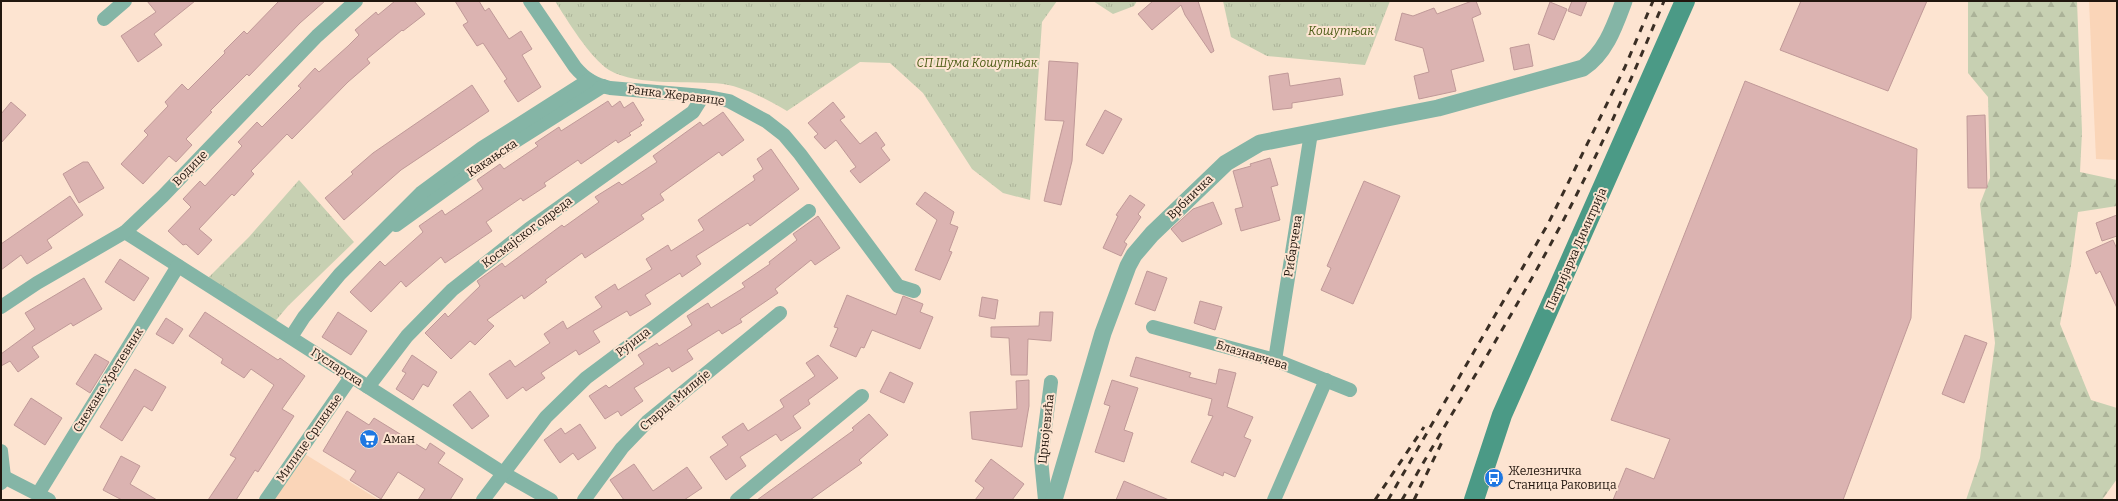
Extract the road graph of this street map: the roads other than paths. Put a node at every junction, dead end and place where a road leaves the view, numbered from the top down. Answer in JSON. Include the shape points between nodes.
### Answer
{"nodes":[{"id":1,"x":125,"y":1,"type":"edge"},
{"id":2,"x":356,"y":1,"type":"edge"},
{"id":3,"x":530,"y":1,"type":"edge"},
{"id":4,"x":1624,"y":1,"type":"edge"},
{"id":5,"x":1685,"y":1,"type":"edge"},
{"id":6,"x":104,"y":19,"type":"dead end"},
{"id":7,"x":589,"y":80,"type":"junction"},
{"id":8,"x":603,"y":86,"type":"junction"},
{"id":9,"x":703,"y":96,"type":"junction"},
{"id":10,"x":1311,"y":133,"type":"junction"},
{"id":11,"x":809,"y":211,"type":"dead end"},
{"id":12,"x":125,"y":232,"type":"junction"},
{"id":13,"x":383,"y":232,"type":"junction"},
{"id":14,"x":178,"y":266,"type":"junction"},
{"id":15,"x":914,"y":291,"type":"dead end"},
{"id":16,"x":1,"y":307,"type":"edge"},
{"id":17,"x":780,"y":313,"type":"dead end"},
{"id":18,"x":1153,"y":327,"type":"dead end"},
{"id":19,"x":291,"y":337,"type":"junction"},
{"id":20,"x":1275,"y":360,"type":"junction"},
{"id":21,"x":351,"y":377,"type":"junction"},
{"id":22,"x":1326,"y":380,"type":"junction"},
{"id":23,"x":1051,"y":382,"type":"dead end"},
{"id":24,"x":368,"y":387,"type":"junction"},
{"id":25,"x":1350,"y":390,"type":"dead end"},
{"id":26,"x":862,"y":396,"type":"dead end"},
{"id":27,"x":1,"y":451,"type":"edge"},
{"id":28,"x":503,"y":473,"type":"junction"},
{"id":29,"x":3,"y":480,"type":"edge"},
{"id":30,"x":44,"y":497,"type":"edge"},
{"id":31,"x":266,"y":500,"type":"edge"},
{"id":32,"x":483,"y":500,"type":"edge"},
{"id":33,"x":551,"y":500,"type":"edge"},
{"id":34,"x":584,"y":500,"type":"edge"},
{"id":35,"x":737,"y":500,"type":"edge"},
{"id":36,"x":1045,"y":500,"type":"edge"},
{"id":37,"x":1054,"y":500,"type":"edge"},
{"id":38,"x":1274,"y":500,"type":"edge"},
{"id":39,"x":1474,"y":500,"type":"edge"}],
"edges":[{"from":1,"to":6,"type":"street"},
{"from":2,"to":12,"type":"street","name":"Водице","via":[[317,36]]},
{"from":3,"to":7,"type":"street","name":"Ранка Жеравице","via":[[575,67]]},
{"from":4,"to":10,"type":"street","name":"Врбничка","via":[[1604,45],[1583,68],[1445,107]]},
{"from":5,"to":39,"type":"main road","name":"Патријарха Димитрија","via":[[1502,415]]},
{"from":7,"to":8,"type":"street","name":"Ранка Жеравице"},
{"from":7,"to":13,"type":"street","name":"Какањска","via":[[442,176],[401,212]]},
{"from":8,"to":9,"type":"street","name":"Ранка Жеравице"},
{"from":8,"to":13,"type":"street","name":"Какањска","via":[[492,156],[406,219]]},
{"from":9,"to":15,"type":"street","name":"Ранка Жеравице","via":[[730,101],[766,121],[784,135],[898,286]]},
{"from":9,"to":24,"type":"street","name":"Космајског одреда","via":[[693,112],[529,229],[452,290],[407,336]]},
{"from":10,"to":20,"type":"street","name":"Рибарчева"},
{"from":10,"to":37,"type":"street","name":"Врбничка","via":[[1260,142],[1236,155],[1173,213],[1134,255],[1121,282],[1103,333]]},
{"from":11,"to":28,"type":"street","name":"Рујица","via":[[586,378],[546,417]]},
{"from":12,"to":14,"type":"street","name":"Гусларска"},
{"from":12,"to":16,"type":"street","name":"Водице"},
{"from":13,"to":19,"type":"street","name":"Какањска","via":[[340,274],[304,317]]},
{"from":14,"to":19,"type":"street","name":"Гусларска"},
{"from":14,"to":30,"type":"street","name":"Снежане Хрепевник"},
{"from":17,"to":34,"type":"street","name":"Старца Милије","via":[[647,422],[622,448]]},
{"from":18,"to":20,"type":"street","name":"Блазнавчева"},
{"from":19,"to":21,"type":"street","name":"Гусларска"},
{"from":20,"to":22,"type":"street","name":"Блазнавчева"},
{"from":21,"to":24,"type":"street","name":"Гусларска"},
{"from":21,"to":31,"type":"street","name":"Милице Српкиње"},
{"from":22,"to":25,"type":"street","name":"Блазнавчева"},
{"from":22,"to":38,"type":"street"},
{"from":23,"to":36,"type":"street","name":"Црнојевића","via":[[1042,459]]},
{"from":24,"to":28,"type":"street","name":"Гусларска"},
{"from":26,"to":35,"type":"street"},
{"from":27,"to":29,"type":"street"},
{"from":28,"to":32,"type":"street","name":"Рујица"},
{"from":28,"to":33,"type":"street","name":"Гусларска"},
{"from":29,"to":30,"type":"street"}]}
